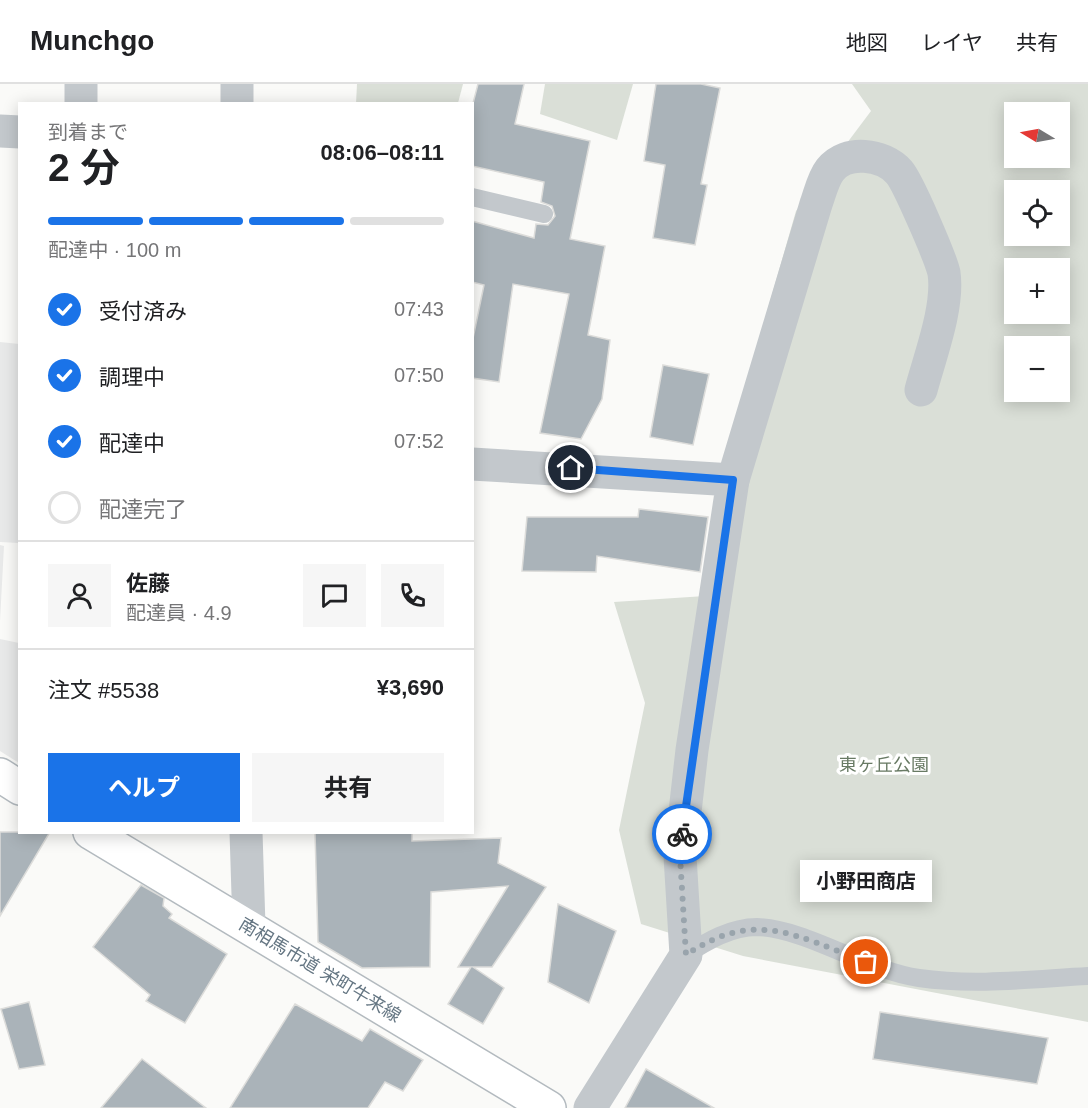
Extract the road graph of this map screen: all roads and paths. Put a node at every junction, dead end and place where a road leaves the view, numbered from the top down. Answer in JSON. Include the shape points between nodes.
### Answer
{"nodes":[{"id":1,"x":81,"y":84,"type":"edge"},
{"id":2,"x":237,"y":84,"type":"edge"},
{"id":3,"x":81,"y":102,"type":"edge"},
{"id":4,"x":237,"y":102,"type":"edge"},
{"id":5,"x":0,"y":131,"type":"edge"},
{"id":6,"x":18,"y":132,"type":"edge"},
{"id":7,"x":474,"y":197,"type":"edge"},
{"id":8,"x":544,"y":214,"type":"dead end"},
{"id":9,"x":921,"y":390,"type":"dead end"},
{"id":10,"x":474,"y":464,"type":"edge"},
{"id":11,"x":733,"y":480,"type":"junction"},
{"id":12,"x":0,"y":776,"type":"edge"},
{"id":13,"x":18,"y":787,"type":"edge"},
{"id":14,"x":93,"y":834,"type":"edge"},
{"id":15,"x":246,"y":834,"type":"edge"},
{"id":16,"x":249,"y":926,"type":"junction"},
{"id":17,"x":686,"y":955,"type":"junction"},
{"id":18,"x":1088,"y":976,"type":"edge"},
{"id":19,"x":549,"y":1108,"type":"edge"},
{"id":20,"x":590,"y":1108,"type":"edge"}],
"edges":[{"from":1,"to":3,"type":"street"},
{"from":2,"to":4,"type":"street"},
{"from":5,"to":6,"type":"street"},
{"from":7,"to":8,"type":"lane"},
{"from":9,"to":11,"type":"street","via":[[944,303],[944,274],[936,249],[900,172],[882,160],[845,158],[829,171],[816,204]]},
{"from":10,"to":11,"type":"street"},
{"from":11,"to":17,"type":"street","via":[[680,856]]},
{"from":12,"to":13,"type":"street"},
{"from":14,"to":16,"type":"street","name":"南相馬市道 栄町牛来線"},
{"from":15,"to":16,"type":"street"},
{"from":16,"to":19,"type":"street","name":"南相馬市道 栄町牛来線","via":[[277,947]]},
{"from":17,"to":18,"type":"lane","via":[[708,940],[757,927],[787,933],[906,976],[996,981]]},
{"from":17,"to":20,"type":"street"}]}
